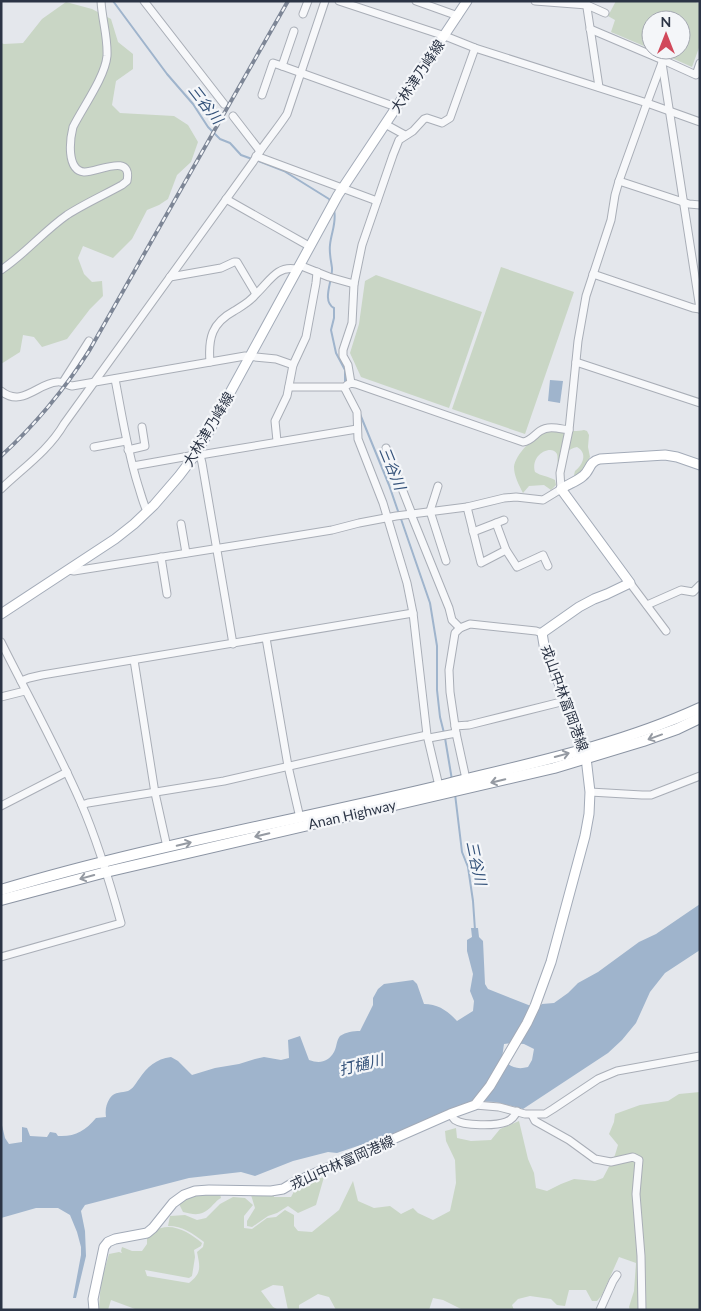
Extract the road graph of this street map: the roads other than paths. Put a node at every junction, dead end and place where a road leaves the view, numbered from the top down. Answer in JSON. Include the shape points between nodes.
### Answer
{"nodes":[{"id":1,"x":144,"y":1,"type":"edge"},
{"id":2,"x":308,"y":1,"type":"edge"},
{"id":3,"x":325,"y":1,"type":"edge"},
{"id":4,"x":339,"y":1,"type":"edge"},
{"id":5,"x":416,"y":1,"type":"edge"},
{"id":6,"x":468,"y":1,"type":"edge"},
{"id":7,"x":535,"y":1,"type":"edge"},
{"id":8,"x":101,"y":3,"type":"edge"},
{"id":9,"x":587,"y":3,"type":"edge"},
{"id":10,"x":303,"y":14,"type":"dead end"},
{"id":11,"x":605,"y":14,"type":"dead end"},
{"id":12,"x":458,"y":16,"type":"junction"},
{"id":13,"x":590,"y":29,"type":"junction"},
{"id":14,"x":294,"y":30,"type":"dead end"},
{"id":15,"x":445,"y":36,"type":"junction"},
{"id":16,"x":475,"y":48,"type":"junction"},
{"id":17,"x":663,"y":61,"type":"junction"},
{"id":18,"x":700,"y":63,"type":"edge"},
{"id":19,"x":282,"y":66,"type":"junction"},
{"id":20,"x":300,"y":73,"type":"junction"},
{"id":21,"x":698,"y":76,"type":"edge"},
{"id":22,"x":599,"y":87,"type":"junction"},
{"id":23,"x":262,"y":95,"type":"dead end"},
{"id":24,"x":224,"y":104,"type":"dead end"},
{"id":25,"x":647,"y":104,"type":"junction"},
{"id":26,"x":396,"y":107,"type":"junction"},
{"id":27,"x":670,"y":111,"type":"junction"},
{"id":28,"x":233,"y":116,"type":"dead end"},
{"id":29,"x":700,"y":122,"type":"edge"},
{"id":30,"x":385,"y":124,"type":"junction"},
{"id":31,"x":406,"y":135,"type":"junction"},
{"id":32,"x":256,"y":157,"type":"junction"},
{"id":33,"x":619,"y":181,"type":"junction"},
{"id":34,"x":342,"y":188,"type":"junction"},
{"id":35,"x":226,"y":199,"type":"junction"},
{"id":36,"x":377,"y":200,"type":"junction"},
{"id":37,"x":684,"y":202,"type":"junction"},
{"id":38,"x":700,"y":205,"type":"edge"},
{"id":39,"x":309,"y":246,"type":"junction"},
{"id":40,"x":298,"y":267,"type":"junction"},
{"id":41,"x":1,"y":270,"type":"edge"},
{"id":42,"x":317,"y":272,"type":"junction"},
{"id":43,"x":593,"y":274,"type":"junction"},
{"id":44,"x":170,"y":277,"type":"junction"},
{"id":45,"x":354,"y":284,"type":"junction"},
{"id":46,"x":698,"y":291,"type":"edge"},
{"id":47,"x":256,"y":294,"type":"junction"},
{"id":48,"x":700,"y":309,"type":"edge"},
{"id":49,"x":89,"y":341,"type":"dead end"},
{"id":50,"x":250,"y":357,"type":"junction"},
{"id":51,"x":210,"y":362,"type":"junction"},
{"id":52,"x":576,"y":362,"type":"junction"},
{"id":53,"x":293,"y":365,"type":"junction"},
{"id":54,"x":115,"y":378,"type":"junction"},
{"id":55,"x":63,"y":382,"type":"junction"},
{"id":56,"x":95,"y":382,"type":"junction"},
{"id":57,"x":347,"y":385,"type":"junction"},
{"id":58,"x":289,"y":387,"type":"junction"},
{"id":59,"x":1,"y":391,"type":"edge"},
{"id":60,"x":700,"y":403,"type":"edge"},
{"id":61,"x":142,"y":427,"type":"dead end"},
{"id":62,"x":357,"y":429,"type":"junction"},
{"id":63,"x":569,"y":430,"type":"junction"},
{"id":64,"x":126,"y":441,"type":"junction"},
{"id":65,"x":277,"y":441,"type":"junction"},
{"id":66,"x":94,"y":447,"type":"dead end"},
{"id":67,"x":386,"y":448,"type":"dead end"},
{"id":68,"x":128,"y":450,"type":"junction"},
{"id":69,"x":197,"y":454,"type":"junction"},
{"id":70,"x":133,"y":466,"type":"junction"},
{"id":71,"x":700,"y":466,"type":"edge"},
{"id":72,"x":438,"y":486,"type":"dead end"},
{"id":73,"x":1,"y":489,"type":"edge"},
{"id":74,"x":561,"y":489,"type":"junction"},
{"id":75,"x":466,"y":507,"type":"junction"},
{"id":76,"x":148,"y":511,"type":"junction"},
{"id":77,"x":430,"y":511,"type":"junction"},
{"id":78,"x":409,"y":514,"type":"junction"},
{"id":79,"x":387,"y":518,"type":"junction"},
{"id":80,"x":504,"y":520,"type":"dead end"},
{"id":81,"x":496,"y":523,"type":"junction"},
{"id":82,"x":182,"y":524,"type":"dead end"},
{"id":83,"x":473,"y":532,"type":"junction"},
{"id":84,"x":217,"y":548,"type":"junction"},
{"id":85,"x":506,"y":550,"type":"junction"},
{"id":86,"x":186,"y":553,"type":"junction"},
{"id":87,"x":161,"y":557,"type":"junction"},
{"id":88,"x":446,"y":561,"type":"dead end"},
{"id":89,"x":548,"y":566,"type":"dead end"},
{"id":90,"x":69,"y":570,"type":"junction"},
{"id":91,"x":630,"y":583,"type":"junction"},
{"id":92,"x":700,"y":585,"type":"edge"},
{"id":93,"x":167,"y":594,"type":"dead end"},
{"id":94,"x":647,"y":605,"type":"junction"},
{"id":95,"x":413,"y":613,"type":"junction"},
{"id":96,"x":1,"y":614,"type":"edge"},
{"id":97,"x":460,"y":628,"type":"junction"},
{"id":98,"x":666,"y":631,"type":"dead end"},
{"id":99,"x":542,"y":633,"type":"junction"},
{"id":100,"x":266,"y":638,"type":"junction"},
{"id":101,"x":1,"y":642,"type":"edge"},
{"id":102,"x":233,"y":644,"type":"junction"},
{"id":103,"x":134,"y":660,"type":"junction"},
{"id":104,"x":21,"y":682,"type":"junction"},
{"id":105,"x":25,"y":691,"type":"junction"},
{"id":106,"x":1,"y":697,"type":"edge"},
{"id":107,"x":565,"y":701,"type":"junction"},
{"id":108,"x":700,"y":708,"type":"edge"},
{"id":109,"x":700,"y":718,"type":"edge"},
{"id":110,"x":454,"y":731,"type":"junction"},
{"id":111,"x":430,"y":737,"type":"junction"},
{"id":112,"x":586,"y":754,"type":"junction"},
{"id":113,"x":288,"y":766,"type":"junction"},
{"id":114,"x":67,"y":772,"type":"junction"},
{"id":115,"x":700,"y":776,"type":"edge"},
{"id":116,"x":464,"y":782,"type":"junction"},
{"id":117,"x":443,"y":788,"type":"junction"},
{"id":118,"x":590,"y":792,"type":"junction"},
{"id":119,"x":155,"y":793,"type":"junction"},
{"id":120,"x":82,"y":805,"type":"junction"},
{"id":121,"x":1,"y":806,"type":"edge"},
{"id":122,"x":300,"y":818,"type":"junction"},
{"id":123,"x":167,"y":847,"type":"junction"},
{"id":124,"x":104,"y":867,"type":"junction"},
{"id":125,"x":1,"y":890,"type":"edge"},
{"id":126,"x":1,"y":900,"type":"edge"},
{"id":127,"x":1,"y":957,"type":"edge"},
{"id":128,"x":700,"y":1056,"type":"edge"},
{"id":129,"x":476,"y":1104,"type":"junction"},
{"id":130,"x":517,"y":1111,"type":"junction"},
{"id":131,"x":450,"y":1114,"type":"junction"},
{"id":132,"x":532,"y":1115,"type":"junction"},
{"id":133,"x":617,"y":1275,"type":"dead end"},
{"id":134,"x":94,"y":1310,"type":"edge"},
{"id":135,"x":600,"y":1310,"type":"edge"},
{"id":136,"x":642,"y":1310,"type":"edge"}],
"edges":[{"from":1,"to":24,"type":"street"},
{"from":2,"to":10,"type":"street"},
{"from":3,"to":20,"type":"street"},
{"from":4,"to":15,"type":"street"},
{"from":5,"to":12,"type":"street"},
{"from":6,"to":12,"type":"main road","name":"大林津乃峰線"},
{"from":7,"to":9,"type":"street"},
{"from":8,"to":41,"type":"street","via":[[107,40],[106,58],[103,72],[72,127],[72,158],[75,167],[83,172],[121,166],[126,170],[127,181],[68,214]]},
{"from":9,"to":11,"type":"street"},
{"from":9,"to":13,"type":"street"},
{"from":12,"to":15,"type":"main road","name":"大林津乃峰線"},
{"from":13,"to":17,"type":"street"},
{"from":13,"to":22,"type":"street"},
{"from":14,"to":19,"type":"street"},
{"from":15,"to":16,"type":"street"},
{"from":15,"to":26,"type":"main road","name":"大林津乃峰線"},
{"from":16,"to":22,"type":"street"},
{"from":16,"to":31,"type":"street","via":[[450,118],[442,123],[424,119]]},
{"from":17,"to":21,"type":"street"},
{"from":17,"to":25,"type":"street"},
{"from":17,"to":27,"type":"street"},
{"from":18,"to":21,"type":"street"},
{"from":19,"to":20,"type":"street"},
{"from":19,"to":23,"type":"street","via":[[273,63]]},
{"from":20,"to":26,"type":"street"},
{"from":20,"to":32,"type":"street","via":[[286,114]]},
{"from":22,"to":25,"type":"street"},
{"from":25,"to":27,"type":"street"},
{"from":25,"to":33,"type":"street"},
{"from":26,"to":30,"type":"main road","name":"大林津乃峰線"},
{"from":27,"to":29,"type":"street"},
{"from":27,"to":37,"type":"street"},
{"from":28,"to":32,"type":"street"},
{"from":30,"to":31,"type":"street"},
{"from":30,"to":34,"type":"main road","name":"大林津乃峰線"},
{"from":31,"to":36,"type":"street","via":[[399,140]]},
{"from":32,"to":34,"type":"street"},
{"from":32,"to":35,"type":"street"},
{"from":33,"to":37,"type":"street"},
{"from":33,"to":43,"type":"street","via":[[611,220]]},
{"from":34,"to":36,"type":"street"},
{"from":34,"to":39,"type":"main road","name":"大林津乃峰線"},
{"from":35,"to":39,"type":"street"},
{"from":35,"to":44,"type":"street"},
{"from":36,"to":45,"type":"street","via":[[362,245]]},
{"from":37,"to":38,"type":"street"},
{"from":37,"to":46,"type":"street"},
{"from":39,"to":40,"type":"main road","name":"大林津乃峰線"},
{"from":40,"to":42,"type":"street"},
{"from":40,"to":47,"type":"street","via":[[279,271]]},
{"from":40,"to":50,"type":"main road","name":"大林津乃峰線"},
{"from":42,"to":45,"type":"street"},
{"from":42,"to":53,"type":"street","via":[[306,336]]},
{"from":43,"to":48,"type":"street"},
{"from":43,"to":52,"type":"street","via":[[586,296]]},
{"from":44,"to":47,"type":"street","via":[[237,262]]},
{"from":44,"to":56,"type":"street"},
{"from":45,"to":57,"type":"street","via":[[352,323],[343,350],[348,365]]},
{"from":46,"to":48,"type":"street"},
{"from":47,"to":51,"type":"street","via":[[219,322],[211,336]]},
{"from":49,"to":55,"type":"street"},
{"from":50,"to":51,"type":"street"},
{"from":50,"to":53,"type":"street","via":[[276,359]]},
{"from":50,"to":69,"type":"main road","name":"大林津乃峰線"},
{"from":51,"to":54,"type":"street"},
{"from":52,"to":60,"type":"street"},
{"from":52,"to":63,"type":"street"},
{"from":53,"to":58,"type":"street"},
{"from":54,"to":56,"type":"street"},
{"from":54,"to":64,"type":"street"},
{"from":55,"to":56,"type":"street","via":[[72,386]]},
{"from":55,"to":59,"type":"street","via":[[21,396],[12,397]]},
{"from":56,"to":73,"type":"street","via":[[48,446]]},
{"from":57,"to":58,"type":"street"},
{"from":57,"to":62,"type":"street","via":[[357,412]]},
{"from":57,"to":63,"type":"street","via":[[523,442],[528,442],[541,430]]},
{"from":58,"to":65,"type":"street","via":[[275,421]]},
{"from":61,"to":68,"type":"street","via":[[145,446]]},
{"from":62,"to":65,"type":"street"},
{"from":62,"to":79,"type":"street"},
{"from":63,"to":74,"type":"street","via":[[560,473]]},
{"from":64,"to":66,"type":"street"},
{"from":64,"to":68,"type":"street"},
{"from":65,"to":69,"type":"street"},
{"from":67,"to":78,"type":"street"},
{"from":68,"to":70,"type":"street"},
{"from":69,"to":70,"type":"street"},
{"from":69,"to":76,"type":"main road","name":"大林津乃峰線"},
{"from":69,"to":84,"type":"street"},
{"from":70,"to":76,"type":"street"},
{"from":71,"to":74,"type":"main road","via":[[665,455],[600,459],[592,463],[582,477]]},
{"from":72,"to":77,"type":"street"},
{"from":74,"to":75,"type":"street","via":[[543,500],[504,498]]},
{"from":74,"to":91,"type":"main road"},
{"from":75,"to":77,"type":"street"},
{"from":75,"to":83,"type":"street"},
{"from":76,"to":90,"type":"main road","name":"大林津乃峰線","via":[[115,539]]},
{"from":77,"to":78,"type":"street"},
{"from":77,"to":88,"type":"street"},
{"from":78,"to":79,"type":"street"},
{"from":78,"to":97,"type":"street","via":[[452,620]]},
{"from":79,"to":84,"type":"street"},
{"from":79,"to":95,"type":"street"},
{"from":80,"to":81,"type":"street"},
{"from":81,"to":83,"type":"street"},
{"from":81,"to":85,"type":"street"},
{"from":82,"to":86,"type":"street"},
{"from":83,"to":85,"type":"street","via":[[481,563]]},
{"from":84,"to":86,"type":"street"},
{"from":84,"to":102,"type":"street"},
{"from":85,"to":89,"type":"street","via":[[517,567],[543,555]]},
{"from":86,"to":87,"type":"street"},
{"from":87,"to":90,"type":"street"},
{"from":87,"to":93,"type":"street"},
{"from":90,"to":96,"type":"main road","name":"大林津乃峰線"},
{"from":91,"to":94,"type":"street"},
{"from":91,"to":99,"type":"main road","name":"戎山中林富岡港線","via":[[579,607]]},
{"from":92,"to":94,"type":"street","via":[[693,592],[681,590]]},
{"from":94,"to":98,"type":"street"},
{"from":95,"to":100,"type":"street"},
{"from":95,"to":111,"type":"street"},
{"from":97,"to":99,"type":"street","via":[[470,624]]},
{"from":97,"to":110,"type":"street","via":[[455,633],[449,670]]},
{"from":99,"to":107,"type":"main road","name":"戎山中林富岡港線"},
{"from":100,"to":102,"type":"street"},
{"from":100,"to":113,"type":"street"},
{"from":101,"to":104,"type":"street"},
{"from":102,"to":103,"type":"street"},
{"from":103,"to":104,"type":"street","via":[[42,675]]},
{"from":103,"to":119,"type":"street"},
{"from":104,"to":105,"type":"street"},
{"from":105,"to":106,"type":"street"},
{"from":105,"to":114,"type":"street"},
{"from":107,"to":110,"type":"street","via":[[469,724]]},
{"from":107,"to":112,"type":"main road","name":"戎山中林富岡港線"},
{"from":108,"to":112,"type":"highway","name":"Anan Highway"},
{"from":109,"to":112,"type":"highway","name":"Anan Highway","one_way":true,"via":[[677,729]]},
{"from":110,"to":111,"type":"street"},
{"from":110,"to":116,"type":"street"},
{"from":111,"to":113,"type":"street"},
{"from":111,"to":117,"type":"street"},
{"from":112,"to":116,"type":"highway","name":"Anan Highway","via":[[554,768]]},
{"from":112,"to":118,"type":"main road","name":"戎山中林富岡港線"},
{"from":113,"to":119,"type":"street"},
{"from":113,"to":122,"type":"street"},
{"from":114,"to":120,"type":"street"},
{"from":114,"to":121,"type":"street"},
{"from":115,"to":118,"type":"street","via":[[651,794]]},
{"from":116,"to":117,"type":"highway","name":"Anan Highway"},
{"from":117,"to":122,"type":"highway","name":"Anan Highway"},
{"from":117,"to":124,"type":"highway","name":"Anan Highway","one_way":true},
{"from":118,"to":129,"type":"main road","name":"戎山中林富岡港線","via":[[585,836],[551,962],[535,1006],[490,1086]]},
{"from":119,"to":120,"type":"street"},
{"from":119,"to":123,"type":"street"},
{"from":120,"to":124,"type":"street"},
{"from":123,"to":122,"type":"highway","name":"Anan Highway","one_way":true},
{"from":123,"to":124,"type":"highway","name":"Anan Highway"},
{"from":124,"to":125,"type":"highway","name":"Anan Highway"},
{"from":124,"to":126,"type":"highway","name":"Anan Highway","one_way":true},
{"from":124,"to":127,"type":"street","via":[[121,923]]},
{"from":128,"to":132,"type":"street","via":[[617,1071],[598,1078],[545,1114]]},
{"from":129,"to":130,"type":"street"},
{"from":129,"to":131,"type":"main road","name":"戎山中林富岡港線"},
{"from":130,"to":131,"type":"street","via":[[507,1122],[492,1125],[455,1120]]},
{"from":130,"to":132,"type":"street"},
{"from":131,"to":134,"type":"main road","name":"戎山中林富岡港線","via":[[284,1189],[209,1190],[184,1194],[147,1233],[115,1239],[104,1247],[93,1299]]},
{"from":132,"to":136,"type":"street","via":[[536,1121],[596,1160],[611,1162],[633,1157],[639,1160],[636,1194]]},
{"from":133,"to":135,"type":"street"}]}
